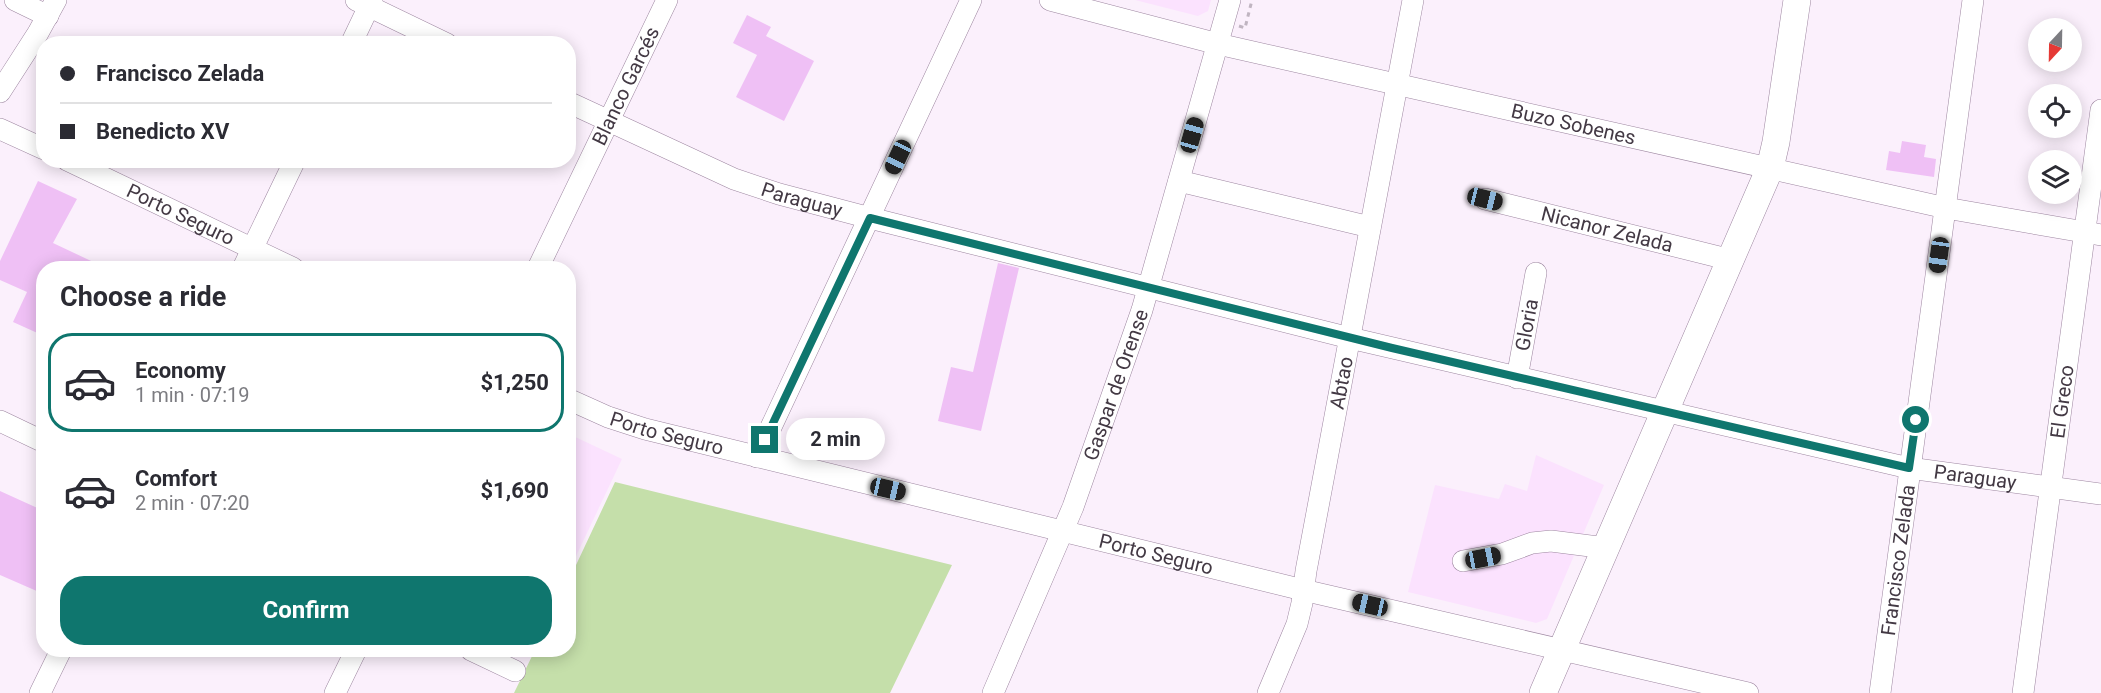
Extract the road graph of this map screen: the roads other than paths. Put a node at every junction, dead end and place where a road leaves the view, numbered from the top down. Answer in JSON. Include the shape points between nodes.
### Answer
{"nodes":[{"id":1,"x":15,"y":0,"type":"edge"},
{"id":2,"x":667,"y":0,"type":"edge"},
{"id":3,"x":971,"y":0,"type":"edge"},
{"id":4,"x":1050,"y":0,"type":"edge"},
{"id":5,"x":1230,"y":0,"type":"edge"},
{"id":6,"x":1413,"y":0,"type":"edge"},
{"id":7,"x":1797,"y":0,"type":"edge"},
{"id":8,"x":1973,"y":0,"type":"edge"},
{"id":9,"x":366,"y":2,"type":"edge"},
{"id":10,"x":52,"y":8,"type":"edge"},
{"id":11,"x":354,"y":36,"type":"edge"},
{"id":12,"x":432,"y":36,"type":"edge"},
{"id":13,"x":1218,"y":44,"type":"junction"},
{"id":14,"x":1397,"y":85,"type":"junction"},
{"id":15,"x":0,"y":92,"type":"edge"},
{"id":16,"x":576,"y":106,"type":"edge"},
{"id":17,"x":2101,"y":110,"type":"edge"},
{"id":18,"x":608,"y":121,"type":"junction"},
{"id":19,"x":0,"y":129,"type":"edge"},
{"id":20,"x":36,"y":145,"type":"edge"},
{"id":21,"x":84,"y":168,"type":"edge"},
{"id":22,"x":291,"y":168,"type":"edge"},
{"id":23,"x":1770,"y":168,"type":"junction"},
{"id":24,"x":1179,"y":181,"type":"junction"},
{"id":25,"x":1485,"y":199,"type":"dead end"},
{"id":26,"x":1946,"y":208,"type":"junction"},
{"id":27,"x":870,"y":218,"type":"junction"},
{"id":28,"x":1370,"y":227,"type":"junction"},
{"id":29,"x":2093,"y":233,"type":"edge"},
{"id":30,"x":253,"y":249,"type":"junction"},
{"id":31,"x":1731,"y":260,"type":"junction"},
{"id":32,"x":247,"y":261,"type":"edge"},
{"id":33,"x":278,"y":261,"type":"edge"},
{"id":34,"x":541,"y":261,"type":"edge"},
{"id":35,"x":1536,"y":273,"type":"dead end"},
{"id":36,"x":1149,"y":289,"type":"junction"},
{"id":37,"x":1350,"y":338,"type":"junction"},
{"id":38,"x":1517,"y":378,"type":"junction"},
{"id":39,"x":576,"y":402,"type":"edge"},
{"id":40,"x":1666,"y":412,"type":"junction"},
{"id":41,"x":0,"y":421,"type":"edge"},
{"id":42,"x":36,"y":438,"type":"edge"},
{"id":43,"x":757,"y":457,"type":"junction"},
{"id":44,"x":1909,"y":468,"type":"junction"},
{"id":45,"x":2050,"y":487,"type":"junction"},
{"id":46,"x":2101,"y":494,"type":"edge"},
{"id":47,"x":1063,"y":531,"type":"junction"},
{"id":48,"x":1606,"y":548,"type":"junction"},
{"id":49,"x":1463,"y":561,"type":"dead end"},
{"id":50,"x":1304,"y":590,"type":"junction"},
{"id":51,"x":1562,"y":649,"type":"junction"},
{"id":52,"x":58,"y":657,"type":"edge"},
{"id":53,"x":353,"y":657,"type":"edge"},
{"id":54,"x":486,"y":657,"type":"edge"},
{"id":55,"x":515,"y":671,"type":"dead end"},
{"id":56,"x":40,"y":693,"type":"edge"},
{"id":57,"x":335,"y":693,"type":"edge"},
{"id":58,"x":993,"y":693,"type":"edge"},
{"id":59,"x":1268,"y":693,"type":"edge"},
{"id":60,"x":1543,"y":693,"type":"edge"},
{"id":61,"x":1748,"y":693,"type":"edge"},
{"id":62,"x":1880,"y":693,"type":"edge"},
{"id":63,"x":2023,"y":693,"type":"edge"}],
"edges":[{"from":1,"to":10,"type":"street"},
{"from":2,"to":18,"type":"street","name":"Blanco Garcés"},
{"from":3,"to":27,"type":"street"},
{"from":4,"to":13,"type":"street","name":"Buzo Sobenes"},
{"from":5,"to":13,"type":"street","name":"Gaspar de Orense"},
{"from":6,"to":14,"type":"street","name":"Abtao"},
{"from":7,"to":23,"type":"main road"},
{"from":8,"to":26,"type":"street","name":"Francisco Zelada"},
{"from":9,"to":11,"type":"street"},
{"from":9,"to":12,"type":"street"},
{"from":10,"to":15,"type":"street"},
{"from":13,"to":14,"type":"street","name":"Buzo Sobenes"},
{"from":13,"to":24,"type":"street","name":"Gaspar de Orense"},
{"from":14,"to":23,"type":"street","name":"Buzo Sobenes"},
{"from":14,"to":28,"type":"street","name":"Abtao"},
{"from":16,"to":18,"type":"street","name":"Paraguay"},
{"from":17,"to":29,"type":"street","name":"El Greco"},
{"from":18,"to":27,"type":"street","name":"Paraguay","via":[[741,182]]},
{"from":18,"to":34,"type":"street","name":"Blanco Garcés"},
{"from":19,"to":20,"type":"street"},
{"from":21,"to":30,"type":"street","name":"Porto Seguro"},
{"from":22,"to":30,"type":"street"},
{"from":23,"to":26,"type":"street","name":"Buzo Sobenes"},
{"from":23,"to":31,"type":"main road"},
{"from":24,"to":28,"type":"street"},
{"from":24,"to":36,"type":"street","name":"Gaspar de Orense"},
{"from":25,"to":31,"type":"street","name":"Nicanor Zelada"},
{"from":26,"to":29,"type":"street","name":"Buzo Sobenes"},
{"from":26,"to":44,"type":"street","name":"Francisco Zelada"},
{"from":27,"to":36,"type":"street","name":"Paraguay"},
{"from":27,"to":43,"type":"street"},
{"from":28,"to":37,"type":"street","name":"Abtao"},
{"from":29,"to":45,"type":"street","name":"El Greco"},
{"from":30,"to":32,"type":"street"},
{"from":30,"to":33,"type":"street","name":"Porto Seguro"},
{"from":31,"to":40,"type":"main road"},
{"from":35,"to":38,"type":"street","name":"Gloria"},
{"from":36,"to":37,"type":"street","name":"Paraguay"},
{"from":36,"to":47,"type":"street","name":"Gaspar de Orense"},
{"from":37,"to":38,"type":"street","name":"Paraguay"},
{"from":37,"to":50,"type":"street","name":"Abtao"},
{"from":38,"to":40,"type":"street","name":"Paraguay"},
{"from":39,"to":43,"type":"street","name":"Porto Seguro","via":[[633,426]]},
{"from":40,"to":44,"type":"street","name":"Paraguay"},
{"from":40,"to":48,"type":"main road"},
{"from":41,"to":42,"type":"street"},
{"from":43,"to":47,"type":"street","name":"Porto Seguro"},
{"from":44,"to":45,"type":"street","name":"Paraguay"},
{"from":44,"to":62,"type":"street","name":"Francisco Zelada"},
{"from":45,"to":46,"type":"street","name":"Paraguay"},
{"from":45,"to":63,"type":"street","name":"El Greco"},
{"from":47,"to":50,"type":"street","name":"Porto Seguro"},
{"from":47,"to":58,"type":"street","name":"Gaspar de Orense"},
{"from":48,"to":49,"type":"street","via":[[1551,541]]},
{"from":48,"to":51,"type":"main road"},
{"from":50,"to":51,"type":"street","name":"Porto Seguro"},
{"from":50,"to":59,"type":"street","name":"Abtao","via":[[1297,624]]},
{"from":51,"to":60,"type":"main road"},
{"from":51,"to":61,"type":"street","name":"Porto Seguro"},
{"from":52,"to":56,"type":"street"},
{"from":53,"to":57,"type":"street"},
{"from":54,"to":55,"type":"street"}]}
